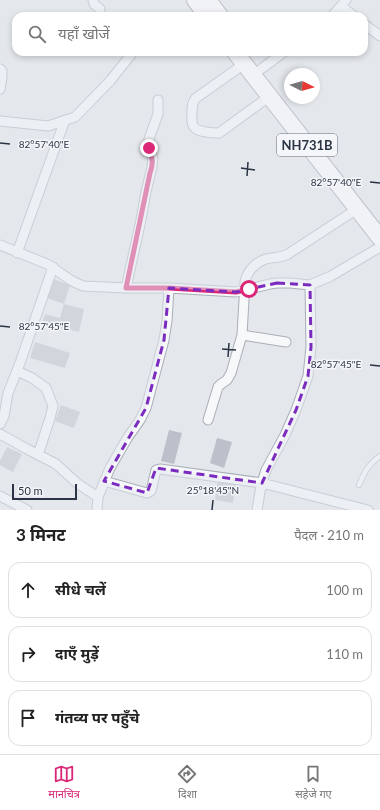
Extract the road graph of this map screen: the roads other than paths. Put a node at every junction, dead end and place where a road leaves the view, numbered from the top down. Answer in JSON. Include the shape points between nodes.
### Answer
{"nodes":[{"id":1,"x":92,"y":0,"type":"edge"},
{"id":2,"x":195,"y":0,"type":"edge"},
{"id":3,"x":343,"y":3,"type":"edge"},
{"id":4,"x":100,"y":10,"type":"dead end"},
{"id":5,"x":209,"y":11,"type":"edge"},
{"id":6,"x":335,"y":12,"type":"edge"},
{"id":7,"x":351,"y":12,"type":"edge"},
{"id":8,"x":368,"y":27,"type":"edge"},
{"id":9,"x":380,"y":36,"type":"edge"},
{"id":10,"x":130,"y":56,"type":"edge"},
{"id":11,"x":242,"y":56,"type":"edge"},
{"id":12,"x":279,"y":56,"type":"edge"},
{"id":13,"x":0,"y":69,"type":"edge"},
{"id":14,"x":261,"y":70,"type":"junction"},
{"id":15,"x":0,"y":89,"type":"edge"},
{"id":16,"x":270,"y":96,"type":"junction"},
{"id":17,"x":158,"y":100,"type":"dead end"},
{"id":18,"x":65,"y":120,"type":"junction"},
{"id":19,"x":0,"y":121,"type":"edge"},
{"id":20,"x":358,"y":209,"type":"junction"},
{"id":21,"x":380,"y":222,"type":"edge"},
{"id":22,"x":380,"y":238,"type":"edge"},
{"id":23,"x":0,"y":246,"type":"edge"},
{"id":24,"x":380,"y":247,"type":"edge"},
{"id":25,"x":17,"y":252,"type":"junction"},
{"id":26,"x":53,"y":268,"type":"junction"},
{"id":27,"x":310,"y":285,"type":"junction"},
{"id":28,"x":126,"y":288,"type":"junction"},
{"id":29,"x":169,"y":288,"type":"junction"},
{"id":30,"x":245,"y":290,"type":"junction"},
{"id":31,"x":242,"y":335,"type":"junction"},
{"id":32,"x":286,"y":342,"type":"dead end"},
{"id":33,"x":18,"y":371,"type":"junction"},
{"id":34,"x":208,"y":420,"type":"dead end"},
{"id":35,"x":0,"y":424,"type":"edge"},
{"id":36,"x":0,"y":434,"type":"edge"},
{"id":37,"x":38,"y":455,"type":"junction"},
{"id":38,"x":380,"y":456,"type":"edge"},
{"id":39,"x":104,"y":481,"type":"junction"},
{"id":40,"x":262,"y":483,"type":"junction"},
{"id":41,"x":359,"y":485,"type":"dead end"},
{"id":42,"x":0,"y":496,"type":"edge"},
{"id":43,"x":98,"y":497,"type":"junction"},
{"id":44,"x":27,"y":510,"type":"edge"},
{"id":45,"x":97,"y":510,"type":"edge"},
{"id":46,"x":256,"y":510,"type":"edge"},
{"id":47,"x":368,"y":510,"type":"edge"}],
"edges":[{"from":1,"to":4,"type":"street"},
{"from":2,"to":5,"type":"highway"},
{"from":3,"to":6,"type":"street"},
{"from":3,"to":7,"type":"street"},
{"from":8,"to":9,"type":"street"},
{"from":10,"to":18,"type":"street","via":[[75,117]]},
{"from":11,"to":14,"type":"highway","number":"NH731B"},
{"from":11,"to":16,"type":"highway","number":"NH731B"},
{"from":11,"to":16,"type":"street","via":[[194,100],[191,120],[194,127],[198,131],[219,133]]},
{"from":12,"to":14,"type":"street"},
{"from":13,"to":15,"type":"street"},
{"from":14,"to":21,"type":"highway","number":"NH731B"},
{"from":16,"to":20,"type":"highway","number":"NH731B"},
{"from":17,"to":28,"type":"street","via":[[158,114],[149,139],[152,167]]},
{"from":18,"to":19,"type":"street","via":[[48,126]]},
{"from":18,"to":25,"type":"street"},
{"from":20,"to":22,"type":"highway","number":"NH731B"},
{"from":20,"to":30,"type":"street","via":[[288,254],[267,259],[253,267],[246,278]]},
{"from":23,"to":25,"type":"street"},
{"from":24,"to":27,"type":"street","via":[[331,276]]},
{"from":25,"to":26,"type":"street"},
{"from":26,"to":28,"type":"street","via":[[79,284]]},
{"from":26,"to":33,"type":"street"},
{"from":27,"to":30,"type":"street","via":[[277,283]]},
{"from":27,"to":40,"type":"street","via":[[311,347],[308,376],[296,410]]},
{"from":28,"to":29,"type":"street"},
{"from":29,"to":30,"type":"street","via":[[230,292]]},
{"from":29,"to":39,"type":"street","via":[[164,340],[146,408]]},
{"from":30,"to":31,"type":"street"},
{"from":31,"to":32,"type":"street"},
{"from":31,"to":34,"type":"street","via":[[231,373],[218,388]]},
{"from":33,"to":35,"type":"street","via":[[8,393]]},
{"from":33,"to":37,"type":"street","via":[[46,388],[53,406]]},
{"from":36,"to":37,"type":"street"},
{"from":37,"to":43,"type":"street","via":[[56,464],[78,484]]},
{"from":38,"to":41,"type":"lane","via":[[367,468]]},
{"from":39,"to":40,"type":"street","via":[[147,493],[151,490],[156,470],[160,469]]},
{"from":39,"to":43,"type":"street"},
{"from":40,"to":46,"type":"street"},
{"from":40,"to":47,"type":"street"},
{"from":42,"to":44,"type":"street"},
{"from":43,"to":45,"type":"street"}]}
